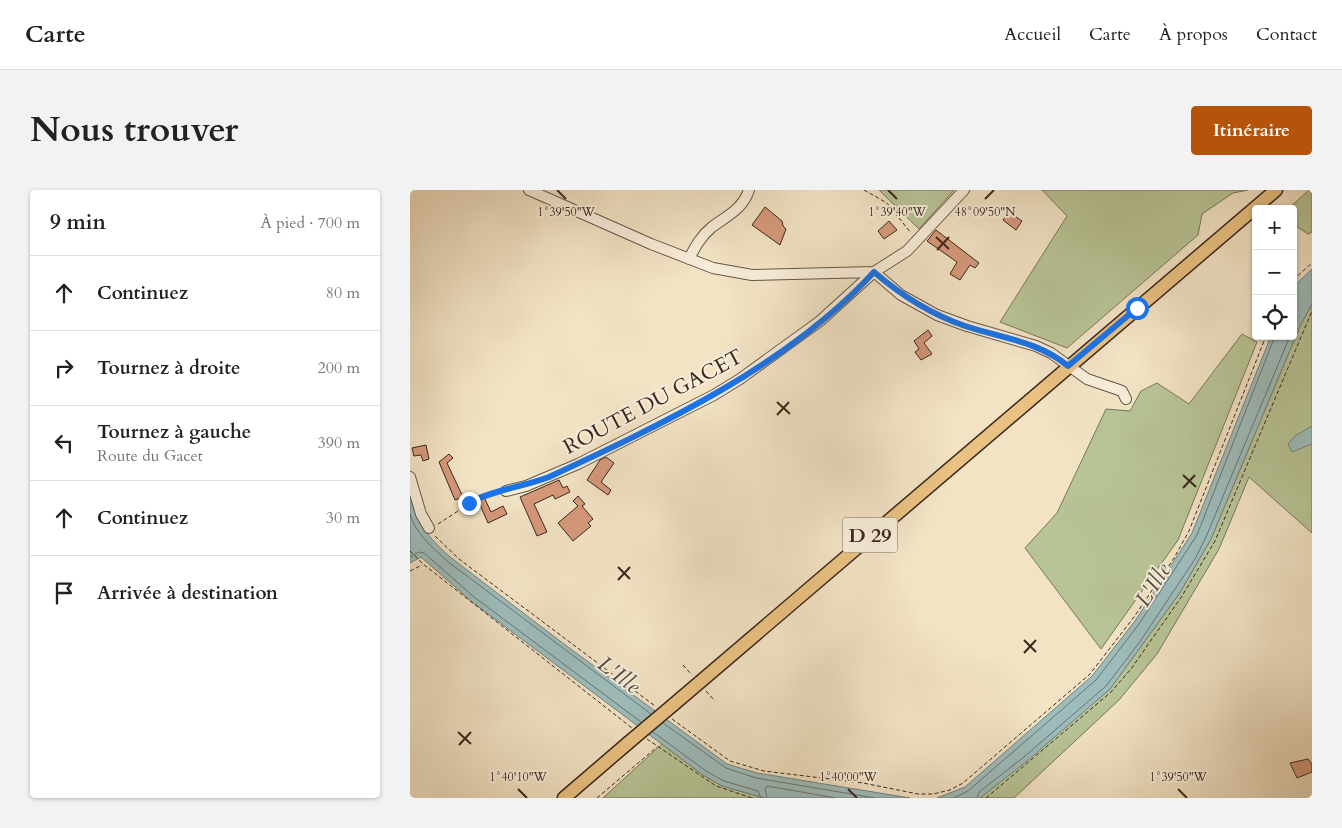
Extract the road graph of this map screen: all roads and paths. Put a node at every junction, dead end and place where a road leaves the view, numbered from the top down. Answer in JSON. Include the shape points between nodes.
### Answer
{"nodes":[{"id":1,"x":529,"y":190,"type":"edge"},
{"id":2,"x":749,"y":190,"type":"edge"},
{"id":3,"x":864,"y":190,"type":"edge"},
{"id":4,"x":964,"y":190,"type":"edge"},
{"id":5,"x":1276,"y":190,"type":"edge"},
{"id":6,"x":918,"y":242,"type":"junction"},
{"id":7,"x":689,"y":259,"type":"junction"},
{"id":8,"x":1312,"y":263,"type":"edge"},
{"id":9,"x":874,"y":272,"type":"junction"},
{"id":10,"x":1297,"y":276,"type":"edge"},
{"id":11,"x":1312,"y":311,"type":"edge"},
{"id":12,"x":1264,"y":340,"type":"edge"},
{"id":13,"x":1068,"y":366,"type":"junction"},
{"id":14,"x":1126,"y":400,"type":"dead end"},
{"id":15,"x":410,"y":477,"type":"edge"},
{"id":16,"x":506,"y":491,"type":"joint"},
{"id":17,"x":429,"y":528,"type":"junction"},
{"id":18,"x":410,"y":551,"type":"edge"},
{"id":19,"x":423,"y":564,"type":"junction"},
{"id":20,"x":410,"y":571,"type":"edge"},
{"id":21,"x":683,"y":665,"type":"dead end"},
{"id":22,"x":692,"y":675,"type":"dead end"},
{"id":23,"x":706,"y":691,"type":"dead end"},
{"id":24,"x":715,"y":701,"type":"dead end"},
{"id":25,"x":654,"y":706,"type":"dead end"},
{"id":26,"x":671,"y":711,"type":"junction"},
{"id":27,"x":634,"y":730,"type":"dead end"},
{"id":28,"x":642,"y":735,"type":"dead end"},
{"id":29,"x":657,"y":747,"type":"junction"},
{"id":30,"x":564,"y":798,"type":"edge"},
{"id":31,"x":597,"y":798,"type":"edge"},
{"id":32,"x":752,"y":798,"type":"edge"},
{"id":33,"x":986,"y":798,"type":"edge"}],
"edges":[{"from":1,"to":7,"type":"street"},
{"from":2,"to":7,"type":"street","via":[[738,210],[698,241]]},
{"from":3,"to":6,"type":"path","via":[[887,203]]},
{"from":4,"to":6,"type":"street","name":"ROUTE DU GACET"},
{"from":5,"to":13,"type":"main road","number":"D 29"},
{"from":6,"to":9,"type":"street","name":"ROUTE DU GACET"},
{"from":7,"to":9,"type":"street","via":[[713,268],[752,274]]},
{"from":8,"to":10,"type":"path"},
{"from":9,"to":13,"type":"street","via":[[901,294],[937,315],[1036,346]]},
{"from":9,"to":16,"type":"street","name":"ROUTE DU GACET","via":[[820,321],[714,396],[549,477]]},
{"from":11,"to":33,"type":"path","via":[[1215,541],[1182,596],[1111,692]]},
{"from":12,"to":26,"type":"path","via":[[1188,531],[1134,618],[1090,674],[963,783],[950,790],[918,794],[863,783],[764,771],[730,760]]},
{"from":13,"to":14,"type":"street","via":[[1087,379],[1122,391]]},
{"from":13,"to":26,"type":"main road","number":"D 29"},
{"from":15,"to":17,"type":"street","via":[[421,514]]},
{"from":16,"to":17,"type":"path","via":[[478,498]]},
{"from":17,"to":25,"type":"path","via":[[459,559]]},
{"from":18,"to":19,"type":"path"},
{"from":19,"to":20,"type":"path"},
{"from":19,"to":27,"type":"path"},
{"from":21,"to":22,"type":"path"},
{"from":23,"to":24,"type":"path"},
{"from":26,"to":30,"type":"main road","number":"D 29","bridge":true},
{"from":28,"to":29,"type":"path"},
{"from":29,"to":31,"type":"path"},
{"from":29,"to":32,"type":"path","via":[[716,786]]}]}
